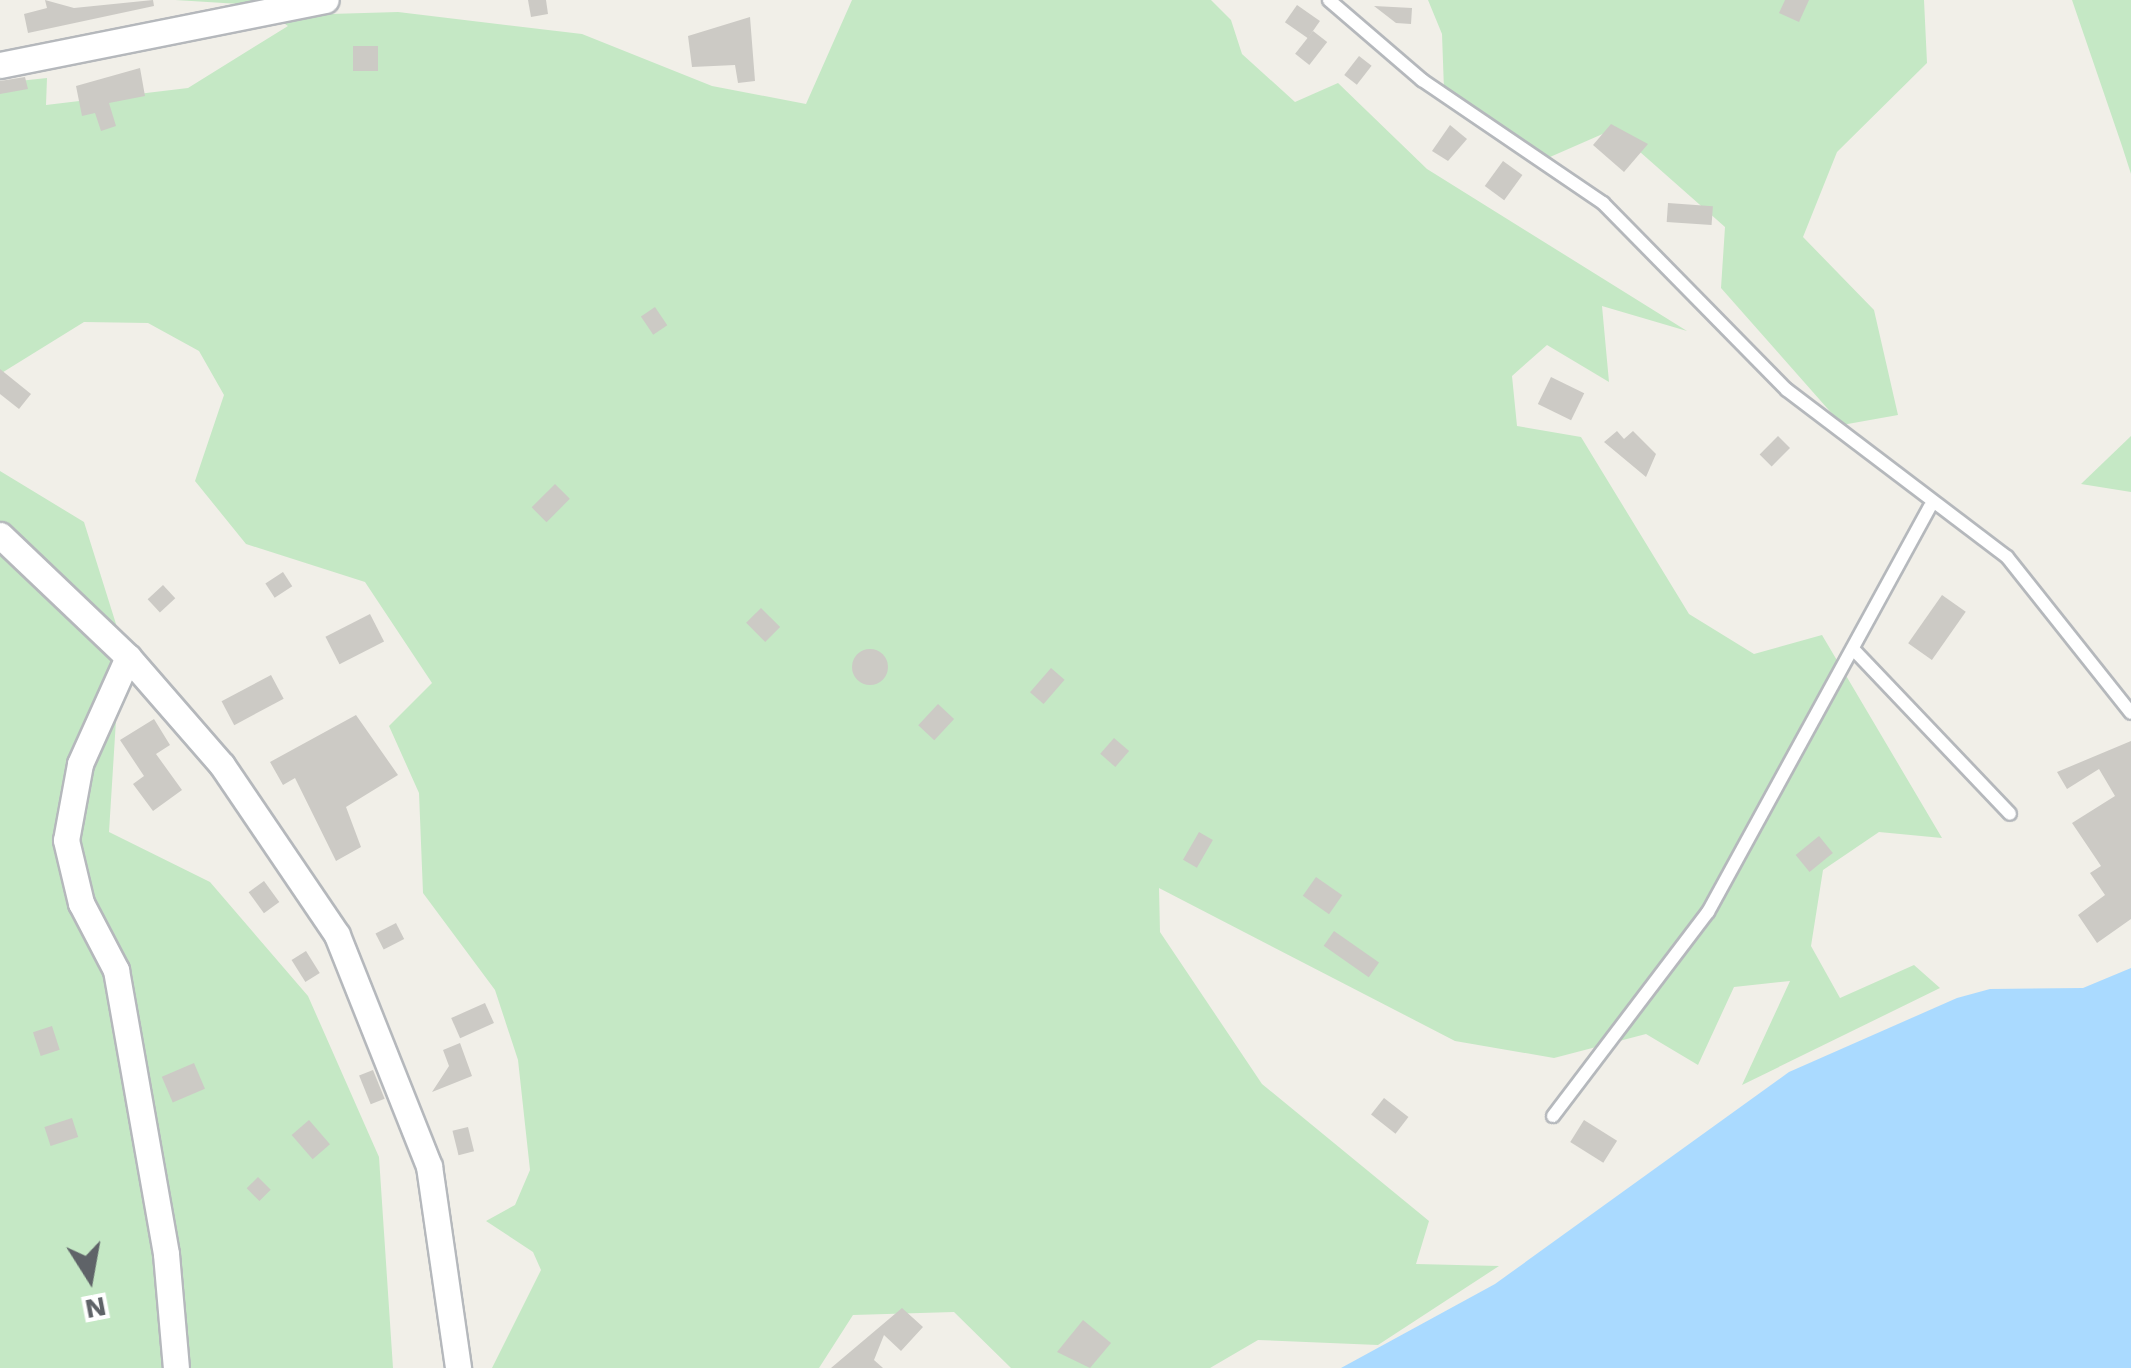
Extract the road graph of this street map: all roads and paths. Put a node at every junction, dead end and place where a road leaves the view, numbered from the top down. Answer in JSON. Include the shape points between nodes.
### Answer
{"nodes":[{"id":1,"x":326,"y":0,"type":"edge"},
{"id":2,"x":1329,"y":0,"type":"edge"},
{"id":3,"x":0,"y":65,"type":"edge"},
{"id":4,"x":1930,"y":507,"type":"junction"},
{"id":5,"x":0,"y":535,"type":"edge"},
{"id":6,"x":1854,"y":650,"type":"junction"},
{"id":7,"x":128,"y":657,"type":"junction"},
{"id":8,"x":2131,"y":713,"type":"edge"},
{"id":9,"x":2010,"y":814,"type":"dead end"},
{"id":10,"x":1553,"y":1116,"type":"dead end"},
{"id":11,"x":176,"y":1368,"type":"edge"},
{"id":12,"x":458,"y":1368,"type":"edge"}],
"edges":[{"from":1,"to":3,"type":"street"},
{"from":2,"to":4,"type":"lane","via":[[1422,80],[1603,204],[1787,390]]},
{"from":4,"to":6,"type":"lane"},
{"from":4,"to":8,"type":"lane","via":[[2044,594]]},
{"from":5,"to":7,"type":"street"},
{"from":6,"to":9,"type":"lane"},
{"from":6,"to":10,"type":"lane","via":[[1708,912]]},
{"from":7,"to":11,"type":"street","via":[[80,764],[66,840],[81,903],[116,970],[166,1254]]},
{"from":7,"to":12,"type":"street","via":[[286,854],[380,1026],[429,1166]]}]}
